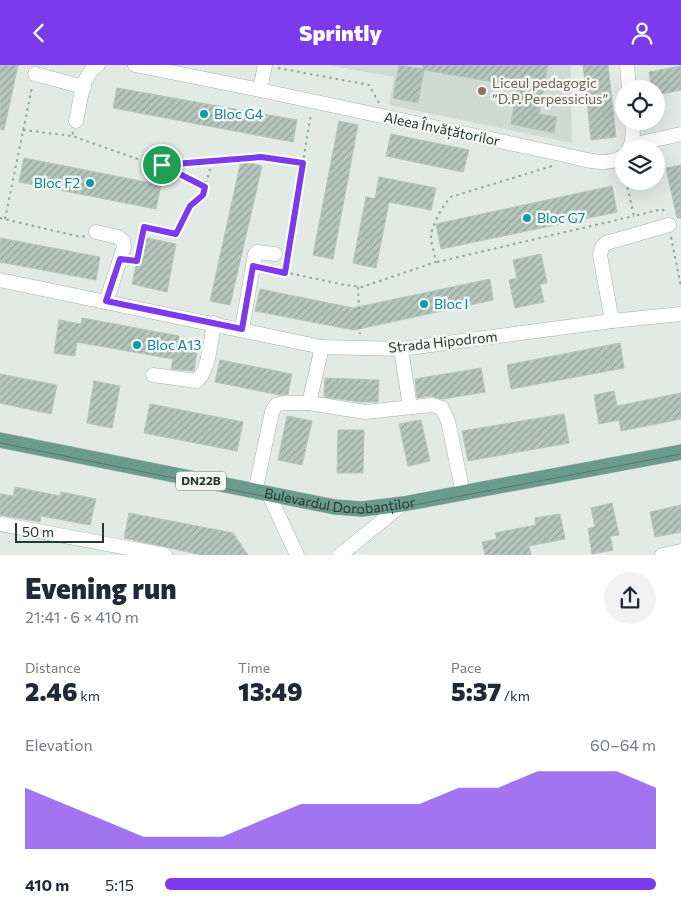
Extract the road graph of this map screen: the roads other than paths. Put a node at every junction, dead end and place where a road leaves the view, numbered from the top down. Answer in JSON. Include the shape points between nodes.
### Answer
{"nodes":[{"id":1,"x":98,"y":65,"type":"edge"},
{"id":2,"x":135,"y":65,"type":"edge"},
{"id":3,"x":627,"y":65,"type":"edge"},
{"id":4,"x":270,"y":66,"type":"edge"},
{"id":5,"x":35,"y":74,"type":"road end"},
{"id":6,"x":628,"y":80,"type":"edge"},
{"id":7,"x":84,"y":87,"type":"junction"},
{"id":8,"x":260,"y":89,"type":"junction"},
{"id":9,"x":76,"y":121,"type":"road end"},
{"id":10,"x":681,"y":134,"type":"edge"},
{"id":11,"x":661,"y":140,"type":"edge"},
{"id":12,"x":615,"y":160,"type":"edge"},
{"id":13,"x":669,"y":225,"type":"dead end"},
{"id":14,"x":96,"y":232,"type":"road end"},
{"id":15,"x":275,"y":254,"type":"dead end"},
{"id":16,"x":0,"y":280,"type":"edge"},
{"id":17,"x":106,"y":301,"type":"junction"},
{"id":18,"x":681,"y":314,"type":"edge"},
{"id":19,"x":612,"y":321,"type":"junction"},
{"id":20,"x":214,"y":323,"type":"junction"},
{"id":21,"x":242,"y":329,"type":"junction"},
{"id":22,"x":322,"y":347,"type":"junction"},
{"id":23,"x":402,"y":349,"type":"junction"},
{"id":24,"x":153,"y":375,"type":"dead end"},
{"id":25,"x":309,"y":403,"type":"junction"},
{"id":26,"x":410,"y":407,"type":"junction"},
{"id":27,"x":0,"y":440,"type":"edge"},
{"id":28,"x":681,"y":452,"type":"edge"},
{"id":29,"x":262,"y":493,"type":"junction"},
{"id":30,"x":463,"y":493,"type":"junction"},
{"id":31,"x":403,"y":504,"type":"junction"},
{"id":32,"x":0,"y":524,"type":"edge"},
{"id":33,"x":681,"y":551,"type":"edge"},
{"id":34,"x":165,"y":555,"type":"edge"},
{"id":35,"x":297,"y":555,"type":"edge"},
{"id":36,"x":340,"y":555,"type":"edge"},
{"id":37,"x":662,"y":555,"type":"edge"}],
"edges":[{"from":1,"to":7,"type":"street","via":[[87,76]]},
{"from":2,"to":8,"type":"street","name":"Aleea Învățătorilor"},
{"from":3,"to":6,"type":"street"},
{"from":4,"to":8,"type":"street"},
{"from":5,"to":7,"type":"street"},
{"from":7,"to":9,"type":"street"},
{"from":8,"to":12,"type":"street","name":"Aleea Învățătorilor","via":[[591,160]]},
{"from":10,"to":11,"type":"street","name":"Aleea Învățătorilor"},
{"from":13,"to":19,"type":"street","via":[[606,243],[602,247],[600,255]]},
{"from":14,"to":17,"type":"street","via":[[118,237],[124,247]]},
{"from":15,"to":21,"type":"street","via":[[257,252]]},
{"from":16,"to":17,"type":"street","name":"Strada Hipodrom"},
{"from":17,"to":20,"type":"street","name":"Strada Hipodrom"},
{"from":18,"to":19,"type":"street","name":"Strada Hipodrom"},
{"from":19,"to":23,"type":"street","name":"Strada Hipodrom"},
{"from":20,"to":21,"type":"street","name":"Strada Hipodrom"},
{"from":20,"to":24,"type":"street","via":[[201,378],[196,381]]},
{"from":21,"to":22,"type":"street","name":"Strada Hipodrom"},
{"from":22,"to":23,"type":"street","name":"Strada Hipodrom"},
{"from":22,"to":25,"type":"street"},
{"from":23,"to":26,"type":"street"},
{"from":25,"to":26,"type":"street","via":[[365,412]]},
{"from":25,"to":29,"type":"street","via":[[284,403],[276,405],[272,412]]},
{"from":26,"to":30,"type":"street","via":[[432,405],[442,408],[448,421]]},
{"from":27,"to":29,"type":"main road","name":"Bulevardul Dorobanților","number":"DN22B"},
{"from":28,"to":30,"type":"main road","name":"Bulevardul Dorobanților","number":"DN22B"},
{"from":29,"to":31,"type":"main road","name":"Bulevardul Dorobanților","number":"DN22B","via":[[350,509]]},
{"from":29,"to":35,"type":"street"},
{"from":30,"to":31,"type":"main road","name":"Bulevardul Dorobanților","number":"DN22B"},
{"from":31,"to":36,"type":"street"},
{"from":32,"to":34,"type":"street"},
{"from":33,"to":37,"type":"street"}]}
